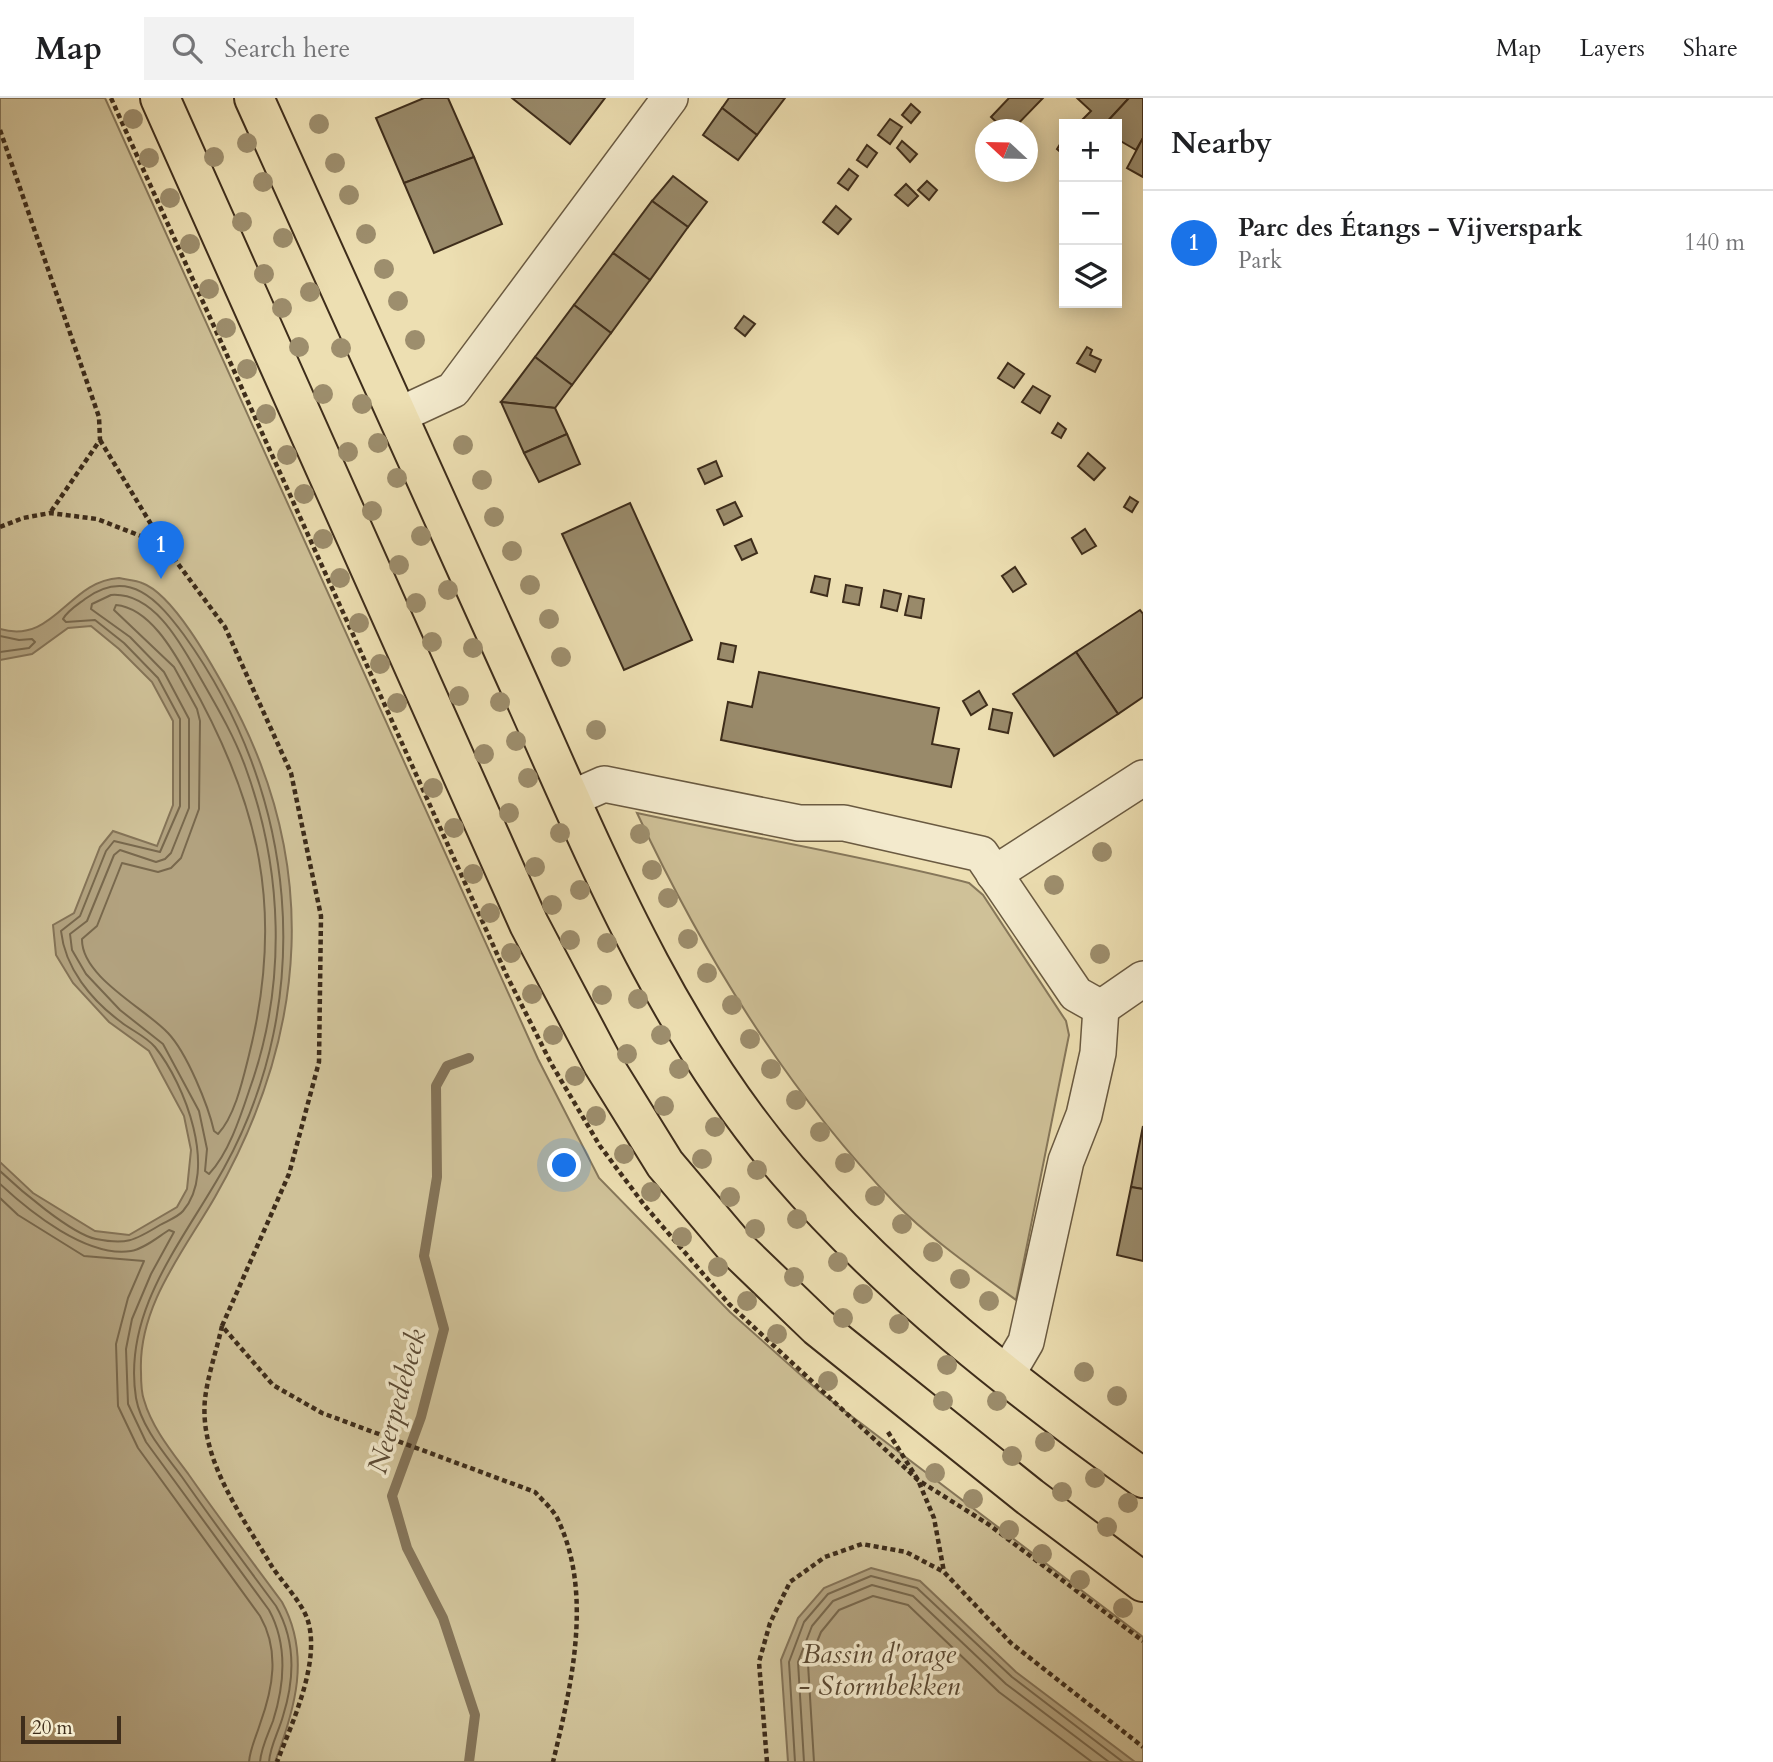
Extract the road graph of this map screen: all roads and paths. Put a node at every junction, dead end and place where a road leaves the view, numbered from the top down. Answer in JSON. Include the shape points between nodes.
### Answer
{"nodes":[{"id":1,"x":160,"y":98,"type":"edge"},
{"id":2,"x":254,"y":98,"type":"edge"},
{"id":3,"x":670,"y":98,"type":"edge"},
{"id":4,"x":0,"y":130,"type":"edge"},
{"id":5,"x":397,"y":416,"type":"junction"},
{"id":6,"x":100,"y":440,"type":"junction"},
{"id":7,"x":50,"y":513,"type":"junction"},
{"id":8,"x":0,"y":527,"type":"edge"},
{"id":9,"x":164,"y":545,"type":"junction"},
{"id":10,"x":1143,"y":778,"type":"edge"},
{"id":11,"x":570,"y":799,"type":"junction"},
{"id":12,"x":994,"y":874,"type":"junction"},
{"id":13,"x":1143,"y":978,"type":"edge"},
{"id":14,"x":1101,"y":1008,"type":"junction"},
{"id":15,"x":222,"y":1326,"type":"junction"},
{"id":16,"x":1006,"y":1376,"type":"junction"},
{"id":17,"x":1143,"y":1478,"type":"edge"},
{"id":18,"x":918,"y":1480,"type":"dead end"},
{"id":19,"x":944,"y":1572,"type":"junction"},
{"id":20,"x":1143,"y":1582,"type":"edge"},
{"id":21,"x":1143,"y":1747,"type":"edge"},
{"id":22,"x":277,"y":1762,"type":"edge"},
{"id":23,"x":553,"y":1762,"type":"edge"},
{"id":24,"x":768,"y":1762,"type":"edge"}],
"edges":[{"from":1,"to":20,"type":"main road","via":[[529,924],[603,1064],[666,1164],[736,1248],[818,1327]]},
{"from":2,"to":5,"type":"main road"},
{"from":3,"to":5,"type":"street","via":[[453,390]]},
{"from":4,"to":6,"type":"path","via":[[99,417]]},
{"from":5,"to":11,"type":"main road"},
{"from":6,"to":7,"type":"path"},
{"from":6,"to":9,"type":"path"},
{"from":7,"to":8,"type":"path"},
{"from":7,"to":9,"type":"path","via":[[97,519]]},
{"from":9,"to":15,"type":"path","via":[[225,627],[291,773],[321,916],[319,1062],[289,1174]]},
{"from":10,"to":12,"type":"street"},
{"from":11,"to":12,"type":"street","via":[[604,784],[799,823],[844,823],[981,853]]},
{"from":11,"to":16,"type":"main road","via":[[660,983],[717,1079],[787,1170],[864,1252]]},
{"from":12,"to":14,"type":"street","via":[[1076,994]]},
{"from":13,"to":14,"type":"street"},
{"from":14,"to":16,"type":"street","via":[[1098,1053],[1084,1115],[1066,1161],[1026,1342]]},
{"from":15,"to":22,"type":"path","via":[[205,1400],[217,1468],[232,1500],[307,1617],[311,1654]]},
{"from":15,"to":23,"type":"path","via":[[273,1385],[322,1413],[535,1492],[559,1519],[575,1590],[574,1673]]},
{"from":16,"to":17,"type":"main road"},
{"from":18,"to":19,"type":"path","via":[[934,1518]]},
{"from":19,"to":21,"type":"path","via":[[1011,1643]]},
{"from":19,"to":24,"type":"path","via":[[906,1552],[862,1544],[825,1557],[790,1582],[770,1623],[759,1662]]}]}
